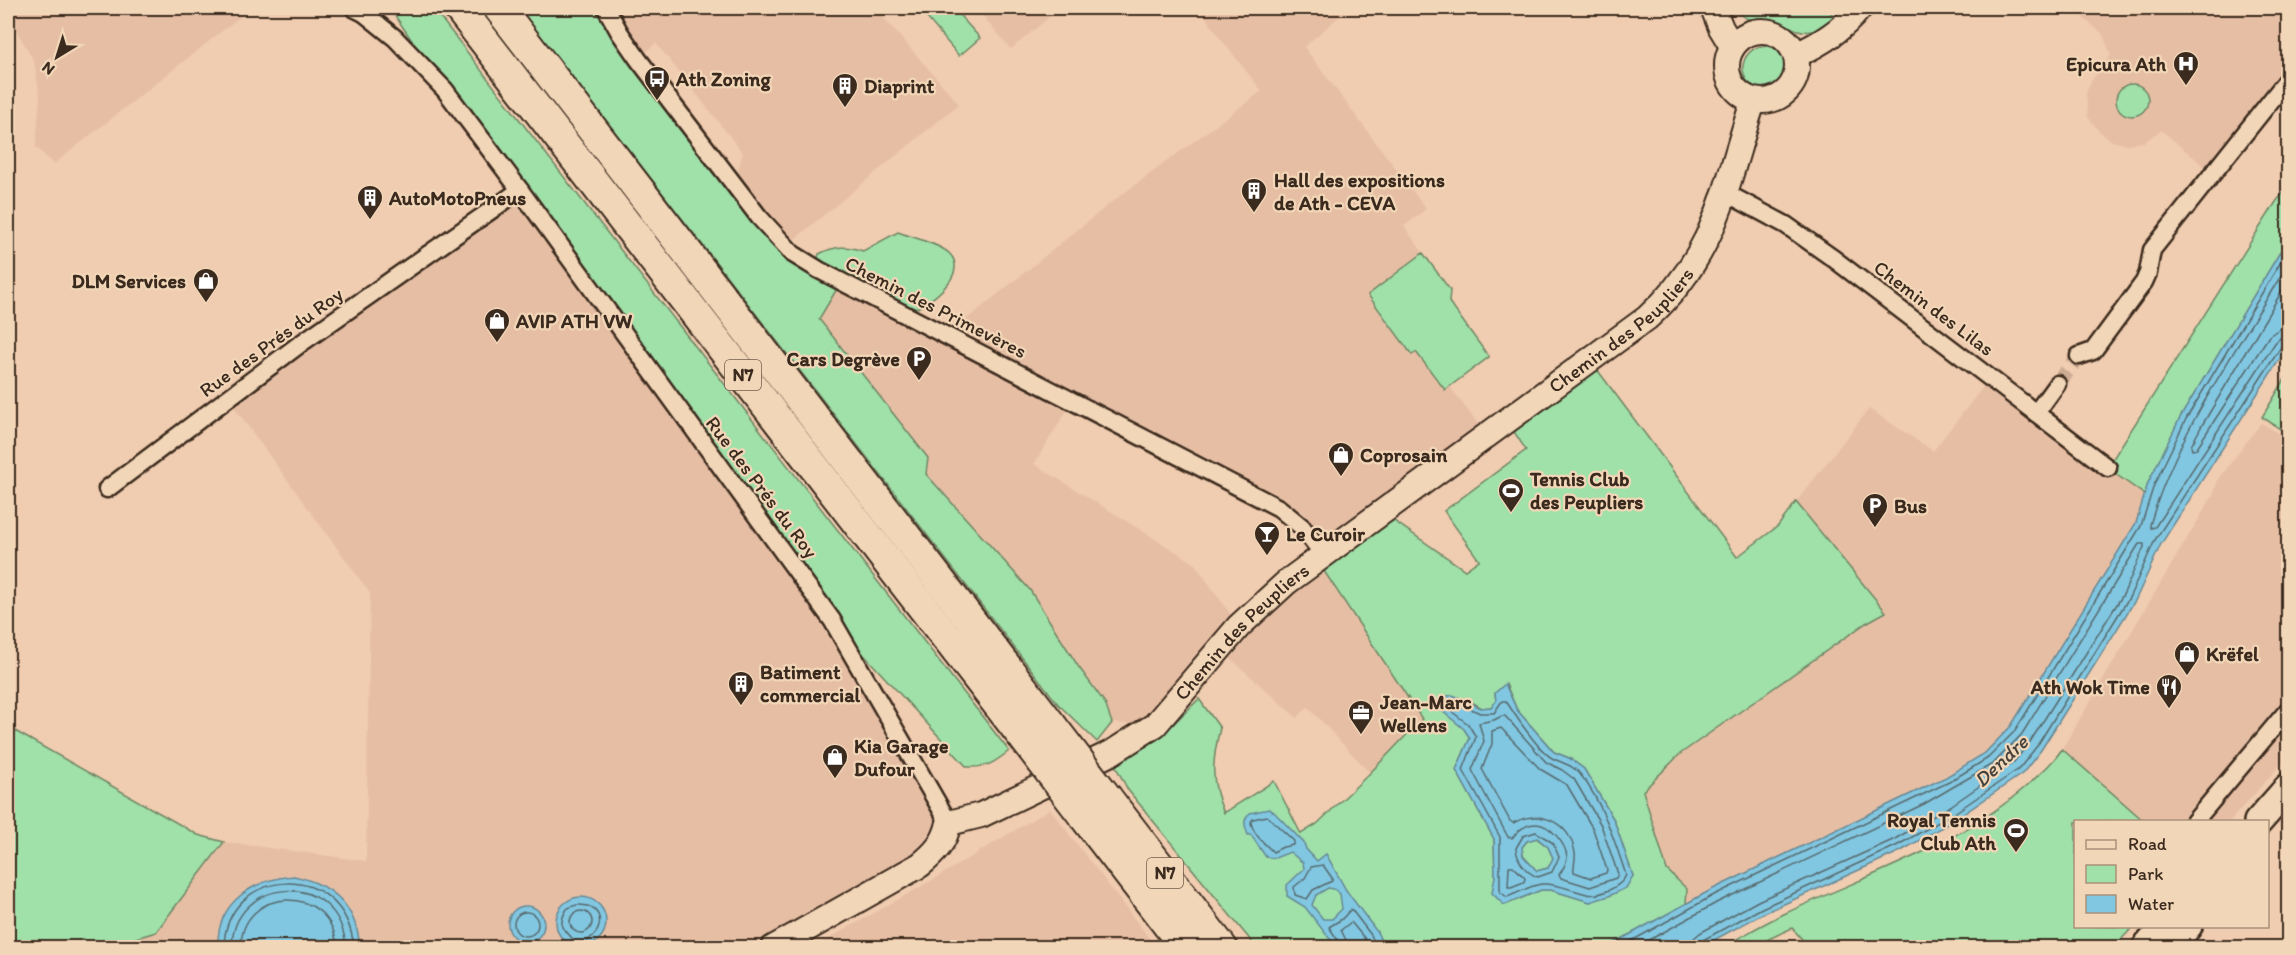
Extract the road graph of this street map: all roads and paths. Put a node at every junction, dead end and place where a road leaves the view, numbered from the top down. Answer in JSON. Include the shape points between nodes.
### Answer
{"nodes":[{"id":1,"x":354,"y":8,"type":"edge"},
{"id":2,"x":459,"y":8,"type":"edge"},
{"id":3,"x":499,"y":8,"type":"edge"},
{"id":4,"x":1713,"y":8,"type":"edge"},
{"id":5,"x":1860,"y":8,"type":"edge"},
{"id":6,"x":610,"y":9,"type":"edge"},
{"id":7,"x":1732,"y":46,"type":"junction"},
{"id":8,"x":1796,"y":55,"type":"junction"},
{"id":9,"x":2289,"y":79,"type":"edge"},
{"id":10,"x":1753,"y":102,"type":"junction"},
{"id":11,"x":520,"y":190,"type":"junction"},
{"id":12,"x":1726,"y":193,"type":"junction"},
{"id":13,"x":2079,"y":356,"type":"tunnel mouth"},
{"id":14,"x":2058,"y":384,"type":"tunnel mouth"},
{"id":15,"x":2036,"y":413,"type":"junction"},
{"id":16,"x":2108,"y":468,"type":"dead end"},
{"id":17,"x":107,"y":489,"type":"dead end"},
{"id":18,"x":1323,"y":554,"type":"junction"},
{"id":19,"x":2289,"y":710,"type":"edge"},
{"id":20,"x":1040,"y":734,"type":"junction"},
{"id":21,"x":2289,"y":788,"type":"edge"},
{"id":22,"x":2289,"y":813,"type":"edge"},
{"id":23,"x":2196,"y":820,"type":"edge"},
{"id":24,"x":2260,"y":820,"type":"edge"},
{"id":25,"x":950,"y":823,"type":"junction"},
{"id":26,"x":2269,"y":836,"type":"edge"},
{"id":27,"x":2164,"y":928,"type":"edge"},
{"id":28,"x":2187,"y":928,"type":"edge"},
{"id":29,"x":773,"y":948,"type":"edge"},
{"id":30,"x":1186,"y":948,"type":"edge"},
{"id":31,"x":1222,"y":948,"type":"edge"},
{"id":32,"x":2146,"y":948,"type":"edge"},
{"id":33,"x":2169,"y":948,"type":"edge"}],
"edges":[{"from":1,"to":11,"type":"street","name":"Rue des Prés du Roy","via":[[395,38],[445,90]]},
{"from":2,"to":20,"type":"highway","number":"N7"},
{"from":3,"to":20,"type":"highway","number":"N7"},
{"from":4,"to":7,"type":"street"},
{"from":5,"to":8,"type":"street","via":[[1832,36]]},
{"from":6,"to":18,"type":"street","name":"Chemin des Primevères","via":[[620,33],[638,58],[759,218],[793,254],[1279,508],[1302,527]]},
{"from":7,"to":8,"type":"street","via":[[1740,37],[1761,30],[1783,37]]},
{"from":7,"to":10,"type":"street","via":[[1727,57],[1729,80]]},
{"from":8,"to":10,"type":"street","via":[[1795,79],[1789,89],[1769,101]]},
{"from":9,"to":13,"type":"street","via":[[2152,250],[2144,282],[2093,351]]},
{"from":10,"to":12,"type":"street","name":"Chemin des Peupliers"},
{"from":11,"to":17,"type":"street","name":"Rue des Prés du Roy","via":[[300,344]]},
{"from":11,"to":25,"type":"street","name":"Rue des Prés du Roy","via":[[832,620]]},
{"from":12,"to":15,"type":"street","name":"Chemin des Lilas","via":[[1786,225],[1834,259]]},
{"from":12,"to":18,"type":"street","name":"Chemin des Peupliers","via":[[1691,270],[1647,318]]},
{"from":14,"to":15,"type":"street"},
{"from":15,"to":16,"type":"street","name":"Chemin des Lilas"},
{"from":18,"to":25,"type":"street","name":"Chemin des Peupliers","via":[[1247,618],[1155,725],[1111,753],[1041,787],[981,815]]},
{"from":19,"to":23,"type":"street"},
{"from":20,"to":30,"type":"highway","number":"N7","bridge":true,"via":[[1084,816]]},
{"from":20,"to":31,"type":"highway","number":"N7","bridge":true,"via":[[1107,798]]},
{"from":21,"to":24,"type":"main road"},
{"from":22,"to":26,"type":"main road"},
{"from":25,"to":29,"type":"street","via":[[940,846],[920,864]]},
{"from":27,"to":32,"type":"main road"},
{"from":28,"to":33,"type":"main road"}]}
